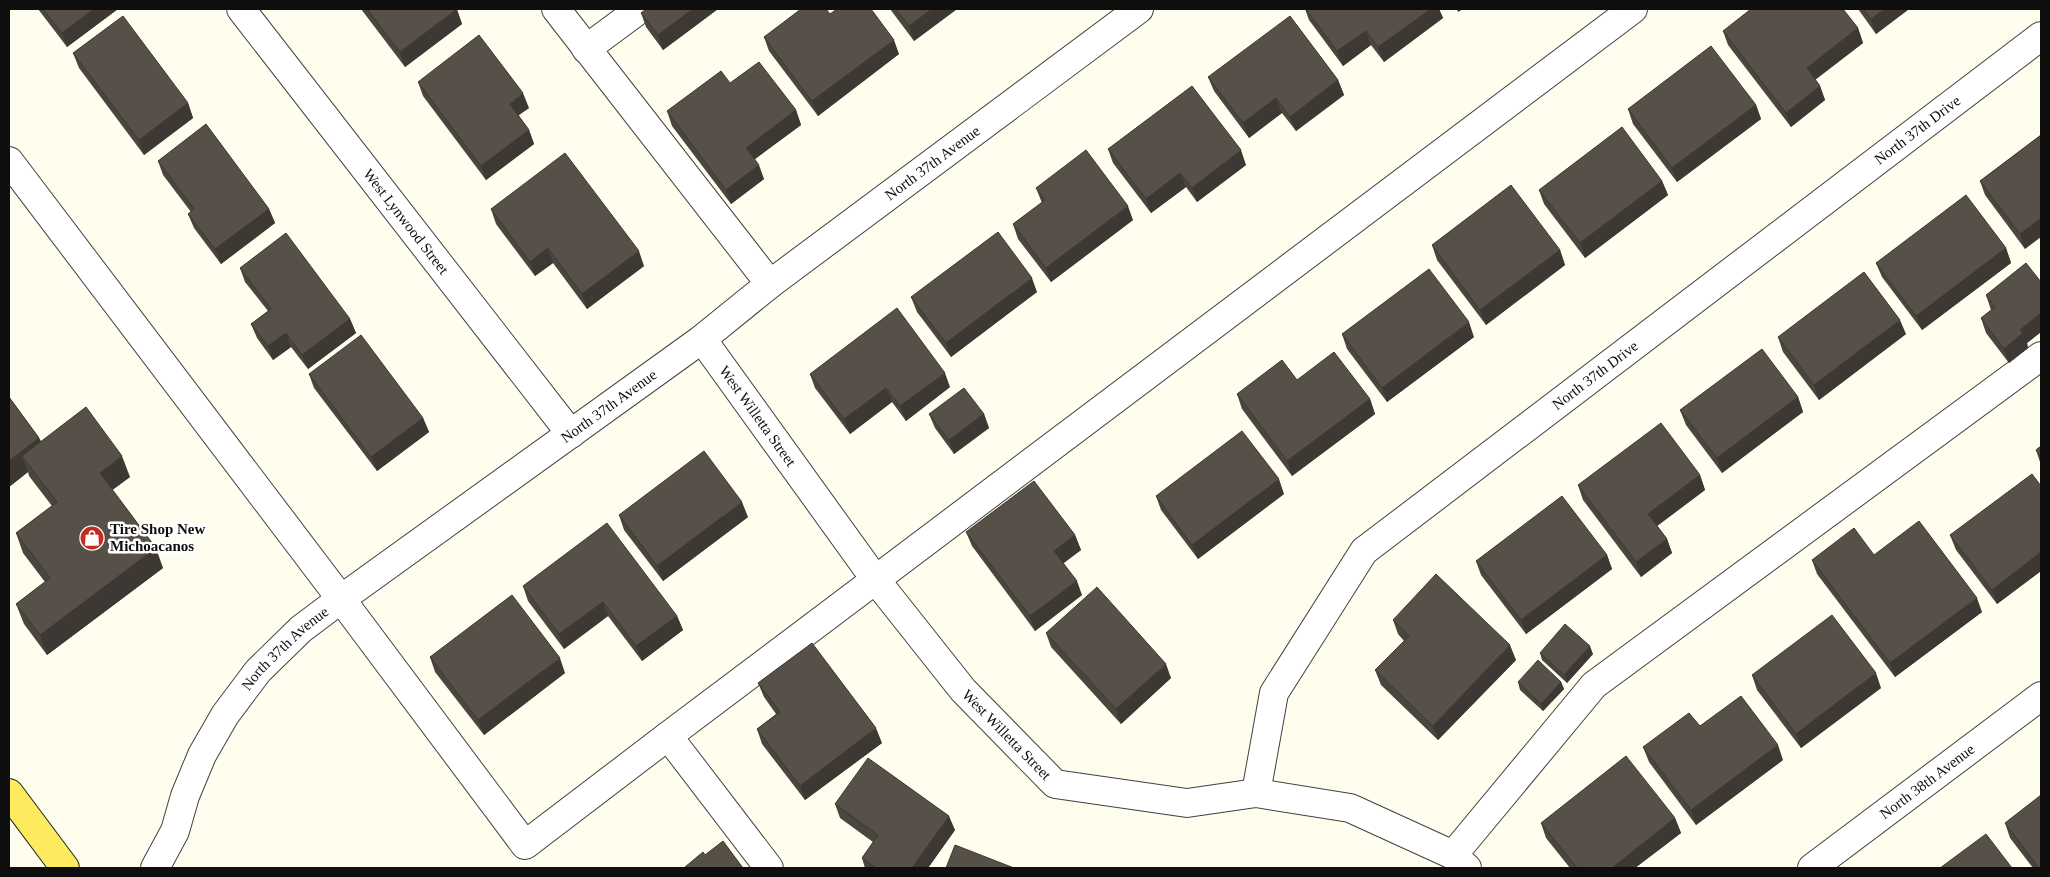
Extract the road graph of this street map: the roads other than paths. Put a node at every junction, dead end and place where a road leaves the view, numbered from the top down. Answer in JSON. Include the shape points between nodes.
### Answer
{"nodes":[{"id":1,"x":241,"y":9,"type":"edge"},
{"id":2,"x":556,"y":9,"type":"edge"},
{"id":3,"x":640,"y":9,"type":"edge"},
{"id":4,"x":1139,"y":9,"type":"edge"},
{"id":5,"x":1633,"y":9,"type":"edge"},
{"id":6,"x":2041,"y":36,"type":"edge"},
{"id":7,"x":586,"y":49,"type":"junction"},
{"id":8,"x":9,"y":162,"type":"edge"},
{"id":9,"x":770,"y":284,"type":"junction"},
{"id":10,"x":702,"y":339,"type":"junction"},
{"id":11,"x":2041,"y":356,"type":"edge"},
{"id":12,"x":571,"y":434,"type":"junction"},
{"id":13,"x":875,"y":579,"type":"junction"},
{"id":14,"x":341,"y":599,"type":"junction"},
{"id":15,"x":2041,"y":696,"type":"edge"},
{"id":16,"x":668,"y":736,"type":"junction"},
{"id":17,"x":9,"y":793,"type":"edge"},
{"id":18,"x":1256,"y":793,"type":"junction"},
{"id":19,"x":1460,"y":862,"type":"edge"},
{"id":20,"x":65,"y":868,"type":"edge"},
{"id":21,"x":155,"y":868,"type":"edge"},
{"id":22,"x":768,"y":868,"type":"edge"},
{"id":23,"x":1812,"y":868,"type":"edge"}],
"edges":[{"from":1,"to":12,"type":"street","name":"West Lynwood Street"},
{"from":2,"to":7,"type":"street"},
{"from":3,"to":7,"type":"street"},
{"from":4,"to":9,"type":"street","name":"North 37th Avenue"},
{"from":5,"to":13,"type":"street"},
{"from":6,"to":18,"type":"street","name":"North 37th Drive","via":[[1364,551],[1274,693]]},
{"from":7,"to":9,"type":"street"},
{"from":8,"to":14,"type":"street"},
{"from":9,"to":10,"type":"street","name":"North 37th Avenue"},
{"from":10,"to":12,"type":"street","name":"North 37th Avenue"},
{"from":10,"to":13,"type":"street","name":"West Willetta Street"},
{"from":11,"to":19,"type":"street","via":[[1594,685]]},
{"from":12,"to":14,"type":"street","name":"North 37th Avenue"},
{"from":13,"to":16,"type":"street"},
{"from":13,"to":18,"type":"street","name":"West Willetta Street","via":[[963,690],[1055,784],[1187,803]]},
{"from":14,"to":16,"type":"street","via":[[525,845]]},
{"from":14,"to":21,"type":"street","name":"North 37th Avenue","via":[[301,630],[258,671],[226,715],[202,754],[175,830]]},
{"from":15,"to":23,"type":"street","name":"North 38th Avenue"},
{"from":16,"to":22,"type":"street"},
{"from":17,"to":20,"type":"main road"},
{"from":18,"to":19,"type":"street","name":"West Willetta Street","via":[[1350,808]]}]}
